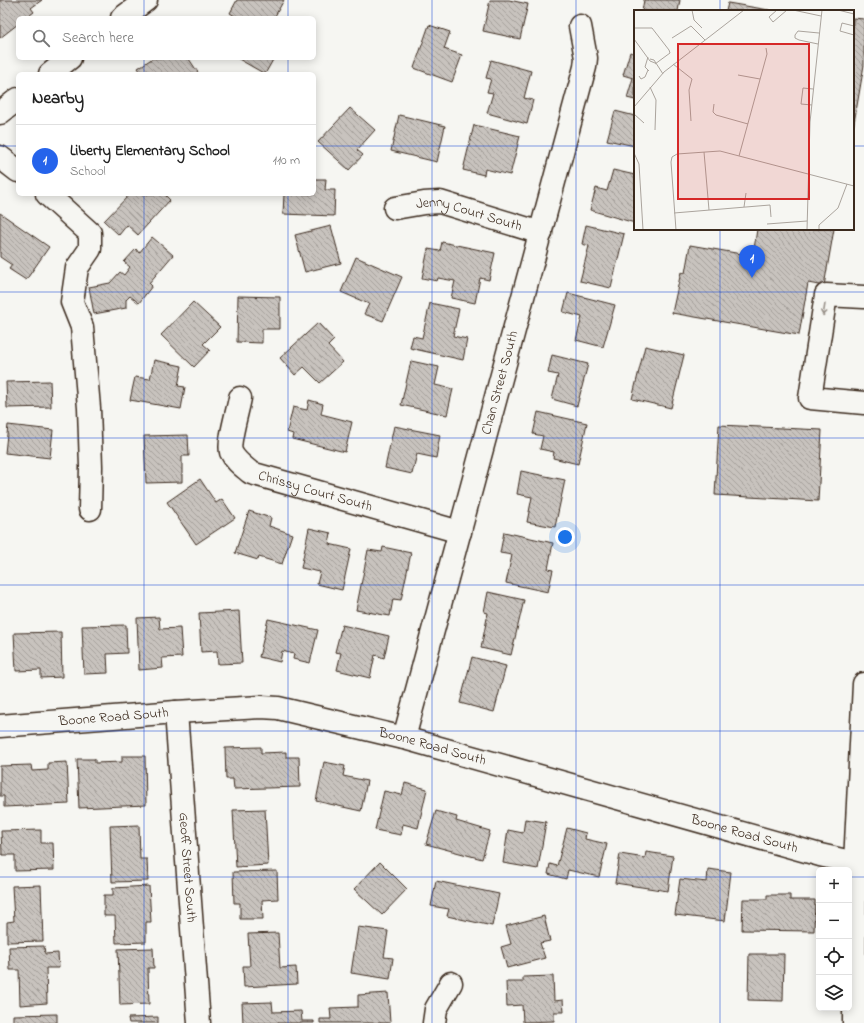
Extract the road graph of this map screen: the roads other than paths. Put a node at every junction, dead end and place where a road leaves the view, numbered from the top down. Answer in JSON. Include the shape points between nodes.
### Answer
{"nodes":[{"id":1,"x":146,"y":0,"type":"edge"},
{"id":2,"x":125,"y":16,"type":"edge"},
{"id":3,"x":580,"y":26,"type":"dead end"},
{"id":4,"x":68,"y":60,"type":"edge"},
{"id":5,"x":52,"y":72,"type":"edge"},
{"id":6,"x":16,"y":101,"type":"edge"},
{"id":7,"x":0,"y":113,"type":"edge"},
{"id":8,"x":0,"y":157,"type":"edge"},
{"id":9,"x":16,"y":169,"type":"edge"},
{"id":10,"x":50,"y":196,"type":"edge"},
{"id":11,"x":395,"y":208,"type":"dead end"},
{"id":12,"x":541,"y":233,"type":"junction"},
{"id":13,"x":864,"y":297,"type":"edge"},
{"id":14,"x":240,"y":398,"type":"dead end"},
{"id":15,"x":864,"y":403,"type":"edge"},
{"id":16,"x":90,"y":509,"type":"dead end"},
{"id":17,"x":460,"y":532,"type":"junction"},
{"id":18,"x":864,"y":684,"type":"edge"},
{"id":19,"x":176,"y":712,"type":"junction"},
{"id":20,"x":0,"y":726,"type":"edge"},
{"id":21,"x":404,"y":738,"type":"junction"},
{"id":22,"x":860,"y":864,"type":"edge"},
{"id":23,"x":451,"y":983,"type":"dead end"},
{"id":24,"x":199,"y":1023,"type":"edge"},
{"id":25,"x":434,"y":1023,"type":"edge"},
{"id":26,"x":854,"y":1023,"type":"edge"}],
"edges":[{"from":1,"to":2,"type":"street"},
{"from":3,"to":12,"type":"street","name":"Chan Street South","via":[[586,58],[585,67]]},
{"from":4,"to":5,"type":"street"},
{"from":6,"to":7,"type":"street"},
{"from":8,"to":9,"type":"street"},
{"from":10,"to":16,"type":"street","via":[[90,233],[90,248],[77,268],[72,302],[82,328],[89,408]]},
{"from":11,"to":12,"type":"street","name":"Jenny Court South","via":[[440,202]]},
{"from":12,"to":17,"type":"street","name":"Chan Street South"},
{"from":13,"to":15,"type":"street","one_way":true,"via":[[826,295],[810,398]]},
{"from":14,"to":17,"type":"street","name":"Chrissy Court South","via":[[231,439],[231,451],[251,473]]},
{"from":17,"to":21,"type":"street","name":"Chan Street South"},
{"from":18,"to":22,"type":"street"},
{"from":19,"to":20,"type":"street","name":"Boone Road South"},
{"from":19,"to":21,"type":"street","name":"Boone Road South","via":[[278,708]]},
{"from":19,"to":24,"type":"street","name":"Geoff Street South"},
{"from":21,"to":22,"type":"street","name":"Boone Road South"},
{"from":22,"to":26,"type":"street"},
{"from":23,"to":25,"type":"street","via":[[436,1009]]}]}
